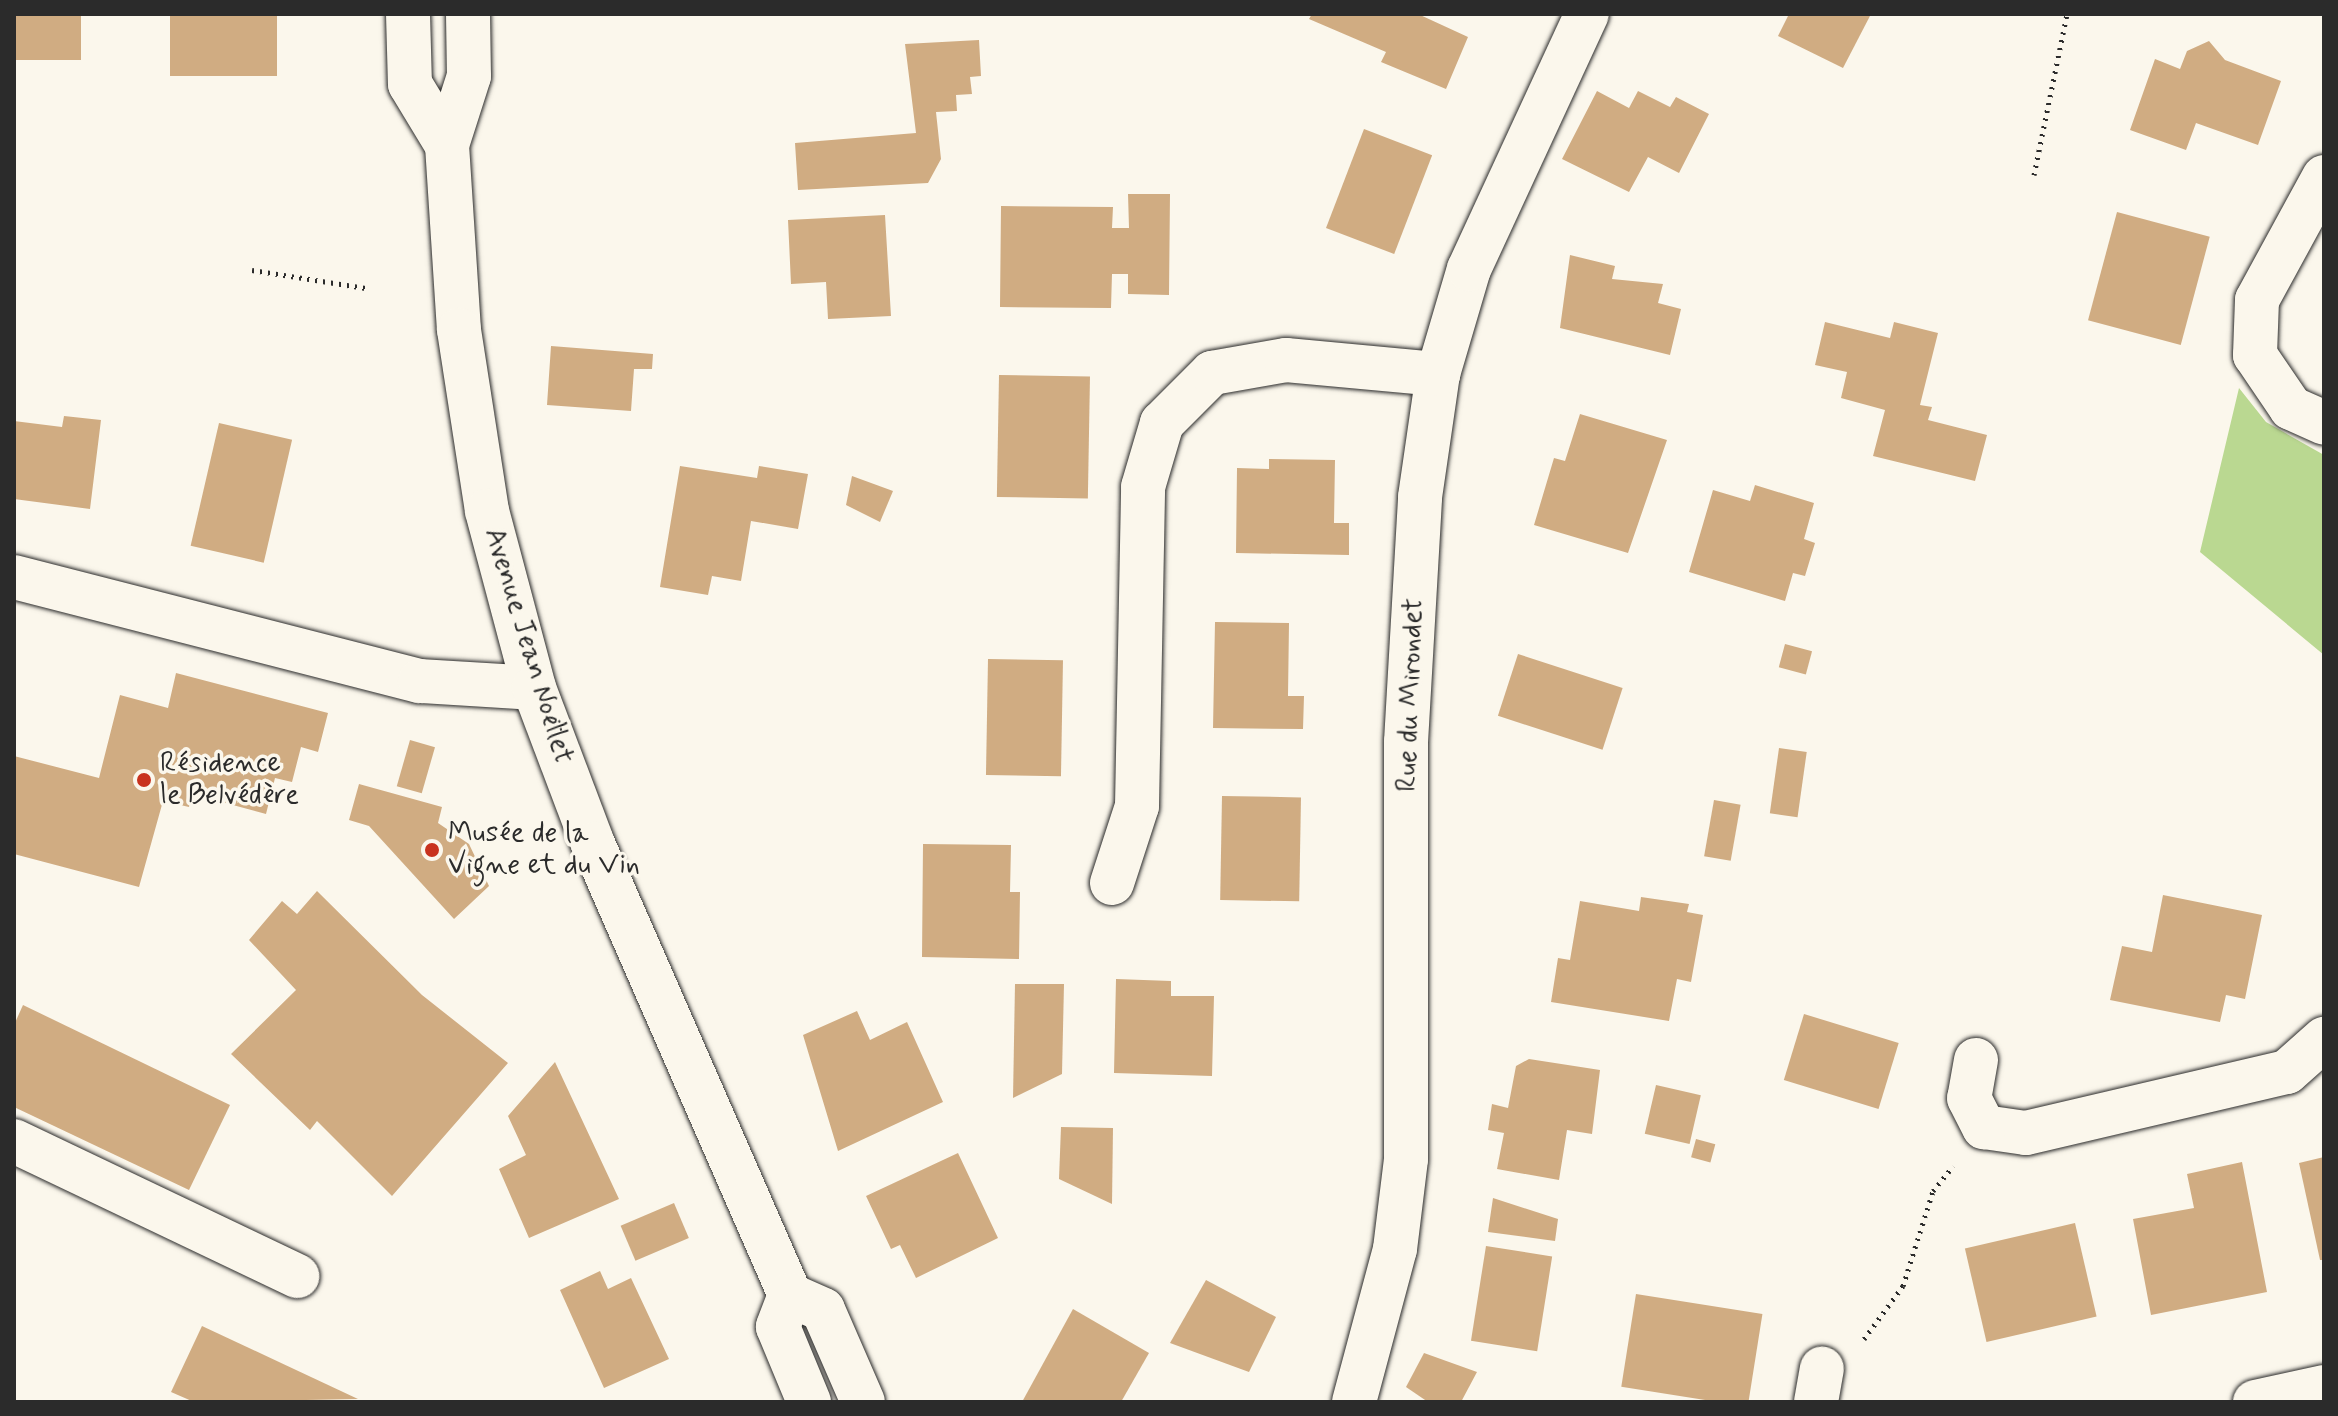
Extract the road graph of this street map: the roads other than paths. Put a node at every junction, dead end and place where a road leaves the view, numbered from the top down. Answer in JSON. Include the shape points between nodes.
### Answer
{"nodes":[{"id":1,"x":408,"y":14,"type":"edge"},
{"id":2,"x":468,"y":14,"type":"edge"},
{"id":3,"x":1587,"y":14,"type":"edge"},
{"id":4,"x":447,"y":145,"type":"junction"},
{"id":5,"x":2324,"y":177,"type":"edge"},
{"id":6,"x":1438,"y":374,"type":"junction"},
{"id":7,"x":2324,"y":423,"type":"edge"},
{"id":8,"x":14,"y":577,"type":"edge"},
{"id":9,"x":534,"y":688,"type":"junction"},
{"id":10,"x":1112,"y":883,"type":"dead end"},
{"id":11,"x":2324,"y":1039,"type":"edge"},
{"id":12,"x":1976,"y":1060,"type":"dead end"},
{"id":13,"x":14,"y":1141,"type":"edge"},
{"id":14,"x":297,"y":1276,"type":"dead end"},
{"id":15,"x":790,"y":1295,"type":"junction"},
{"id":16,"x":2324,"y":1387,"type":"edge"},
{"id":17,"x":809,"y":1402,"type":"edge"},
{"id":18,"x":863,"y":1402,"type":"edge"},
{"id":19,"x":1354,"y":1402,"type":"edge"},
{"id":20,"x":2255,"y":1402,"type":"edge"}],
"edges":[{"from":1,"to":4,"type":"street","name":"Avenue Jean Noëllet","via":[[410,84]]},
{"from":2,"to":4,"type":"street","name":"Avenue Jean Noëllet","via":[[469,76]]},
{"from":3,"to":6,"type":"street","name":"Rue du Mirondet","via":[[1469,269]]},
{"from":4,"to":9,"type":"street","name":"Avenue Jean Noëllet","via":[[459,330],[487,511]]},
{"from":5,"to":7,"type":"street","via":[[2257,300],[2255,355],[2291,408]]},
{"from":6,"to":10,"type":"street","via":[[1286,360],[1212,373],[1162,423],[1143,487],[1137,806]]},
{"from":6,"to":19,"type":"street","name":"Rue du Mirondet","via":[[1420,497],[1406,742],[1406,1159],[1395,1249]]},
{"from":8,"to":9,"type":"street","via":[[420,681]]},
{"from":9,"to":15,"type":"street","name":"Avenue Jean Noëllet","via":[[593,844]]},
{"from":11,"to":12,"type":"street","via":[[2287,1072],[2026,1133],[1984,1127],[1969,1098]]},
{"from":13,"to":14,"type":"street"},
{"from":15,"to":17,"type":"street","via":[[778,1327]]},
{"from":15,"to":18,"type":"street","via":[[823,1310]]},
{"from":16,"to":20,"type":"street"}]}
